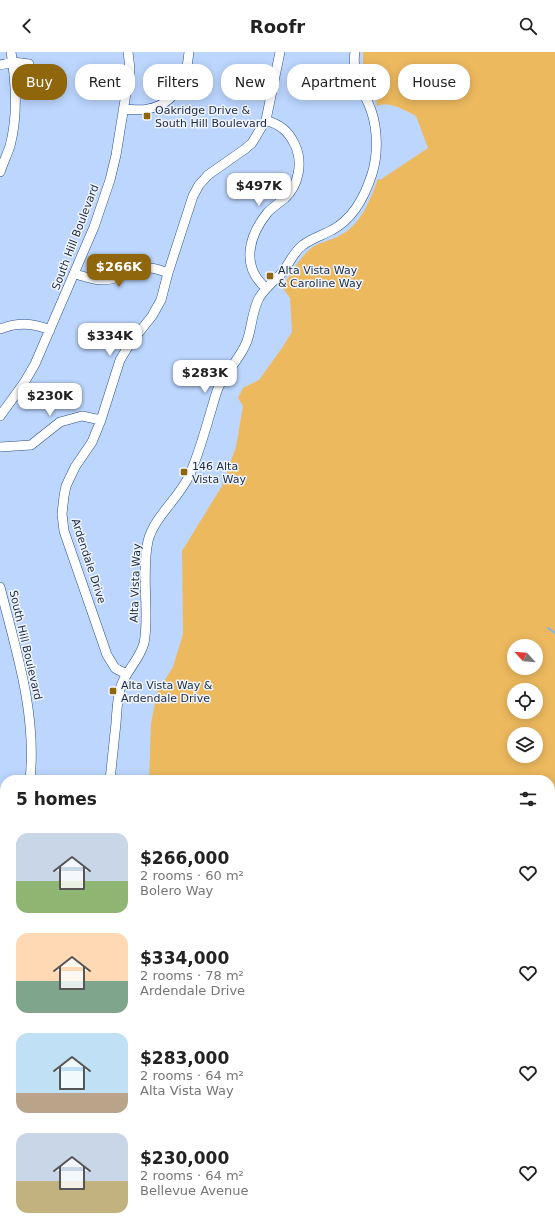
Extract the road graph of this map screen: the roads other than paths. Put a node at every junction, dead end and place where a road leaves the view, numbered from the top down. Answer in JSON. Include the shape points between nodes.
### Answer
{"nodes":[{"id":1,"x":11,"y":52,"type":"edge"},
{"id":2,"x":128,"y":52,"type":"edge"},
{"id":3,"x":190,"y":52,"type":"edge"},
{"id":4,"x":280,"y":52,"type":"edge"},
{"id":5,"x":355,"y":52,"type":"edge"},
{"id":6,"x":13,"y":62,"type":"junction"},
{"id":7,"x":29,"y":64,"type":"dead end"},
{"id":8,"x":0,"y":65,"type":"edge"},
{"id":9,"x":123,"y":109,"type":"junction"},
{"id":10,"x":266,"y":120,"type":"junction"},
{"id":11,"x":0,"y":172,"type":"edge"},
{"id":12,"x":168,"y":273,"type":"junction"},
{"id":13,"x":75,"y":274,"type":"junction"},
{"id":14,"x":266,"y":288,"type":"junction"},
{"id":15,"x":0,"y":329,"type":"edge"},
{"id":16,"x":50,"y":330,"type":"junction"},
{"id":17,"x":0,"y":416,"type":"edge"},
{"id":18,"x":101,"y":420,"type":"junction"},
{"id":19,"x":0,"y":447,"type":"edge"},
{"id":20,"x":0,"y":587,"type":"edge"},
{"id":21,"x":126,"y":674,"type":"junction"},
{"id":22,"x":31,"y":775,"type":"edge"},
{"id":23,"x":111,"y":775,"type":"edge"}],
"edges":[{"from":1,"to":6,"type":"street"},
{"from":2,"to":9,"type":"street","name":"South Hill Boulevard","via":[[130,69]]},
{"from":3,"to":9,"type":"street","via":[[184,78],[172,96],[157,107]]},
{"from":4,"to":10,"type":"street","name":"Ardendale Drive"},
{"from":5,"to":14,"type":"street","name":"Alta Vista Way","via":[[356,77],[372,111],[374,124],[376,159],[372,175],[350,217],[303,245]]},
{"from":6,"to":7,"type":"street"},
{"from":6,"to":8,"type":"street"},
{"from":6,"to":11,"type":"street","via":[[15,112],[10,145]]},
{"from":9,"to":13,"type":"street","name":"South Hill Boulevard","via":[[110,180]]},
{"from":10,"to":12,"type":"street","name":"Ardendale Drive","via":[[252,143],[213,170],[199,185],[189,206]]},
{"from":10,"to":14,"type":"street","via":[[278,124],[292,139],[299,167],[298,176],[290,192],[264,219],[250,247],[252,271]]},
{"from":12,"to":13,"type":"street","via":[[150,268],[140,269],[128,275],[102,280]]},
{"from":12,"to":18,"type":"street","name":"Ardendale Drive","via":[[157,308],[120,360]]},
{"from":13,"to":16,"type":"street","name":"South Hill Boulevard"},
{"from":14,"to":21,"type":"street","name":"Alta Vista Way","via":[[258,300],[246,342],[218,388],[196,460],[187,480],[148,538],[144,645]]},
{"from":15,"to":16,"type":"street","via":[[30,324]]},
{"from":16,"to":17,"type":"street","name":"South Hill Boulevard","via":[[24,383]]},
{"from":18,"to":19,"type":"street","via":[[82,416],[60,422],[31,444]]},
{"from":18,"to":21,"type":"street","name":"Ardendale Drive","via":[[92,442],[66,486],[62,522],[107,655],[115,668]]},
{"from":20,"to":22,"type":"street","name":"South Hill Boulevard","via":[[27,696],[33,758]]},
{"from":21,"to":23,"type":"street","name":"Alta Vista Way","via":[[120,687]]}]}
